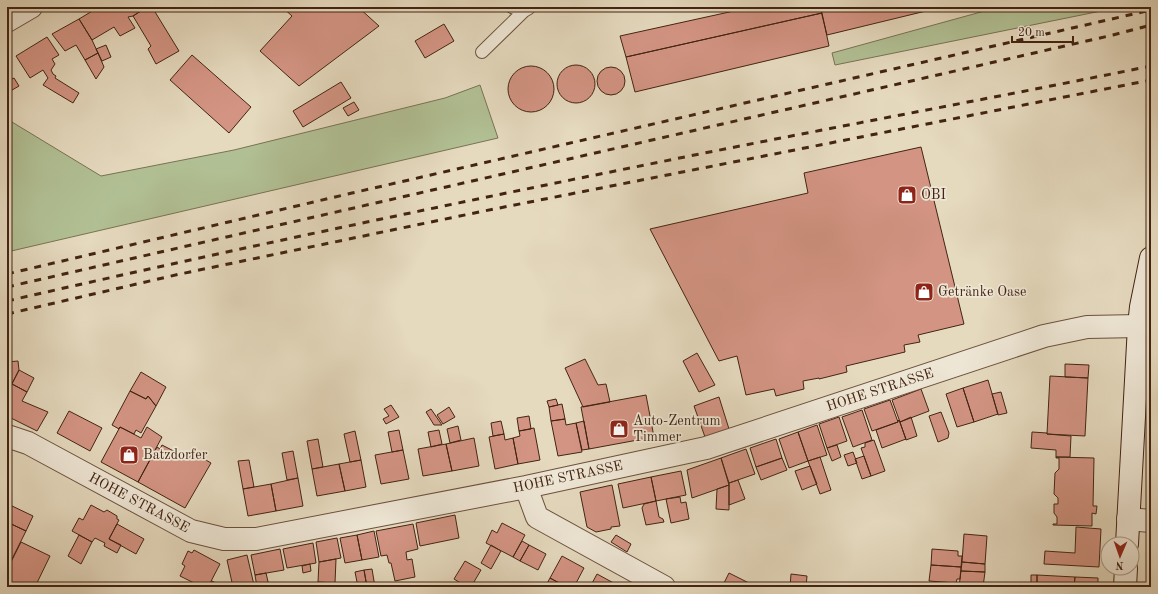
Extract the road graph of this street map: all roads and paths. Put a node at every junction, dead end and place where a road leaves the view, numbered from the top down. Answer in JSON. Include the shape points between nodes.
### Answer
{"nodes":[{"id":1,"x":31,"y":7,"type":"edge"},
{"id":2,"x":512,"y":7,"type":"edge"},
{"id":3,"x":527,"y":9,"type":"edge"},
{"id":4,"x":7,"y":21,"type":"edge"},
{"id":5,"x":482,"y":52,"type":"dead end"},
{"id":6,"x":1151,"y":258,"type":"edge"},
{"id":7,"x":1139,"y":326,"type":"junction"},
{"id":8,"x":7,"y":436,"type":"edge"},
{"id":9,"x":526,"y":487,"type":"junction"},
{"id":10,"x":1128,"y":519,"type":"junction"},
{"id":11,"x":1151,"y":521,"type":"edge"},
{"id":12,"x":1127,"y":536,"type":"edge"},
{"id":13,"x":1126,"y":576,"type":"edge"},
{"id":14,"x":664,"y":587,"type":"edge"},
{"id":15,"x":1125,"y":587,"type":"edge"}],
"edges":[{"from":1,"to":4,"type":"street"},
{"from":2,"to":3,"type":"lane"},
{"from":3,"to":5,"type":"lane"},
{"from":6,"to":7,"type":"street"},
{"from":7,"to":9,"type":"street","name":"HOHE STRASSE","via":[[1087,327],[1044,336],[706,448]]},
{"from":7,"to":10,"type":"street"},
{"from":8,"to":9,"type":"street","name":"HOHE STRASSE","via":[[28,443],[191,532],[224,539],[256,540]]},
{"from":9,"to":14,"type":"street","via":[[537,517]]},
{"from":10,"to":11,"type":"street"},
{"from":10,"to":12,"type":"street"},
{"from":13,"to":15,"type":"street"}]}
